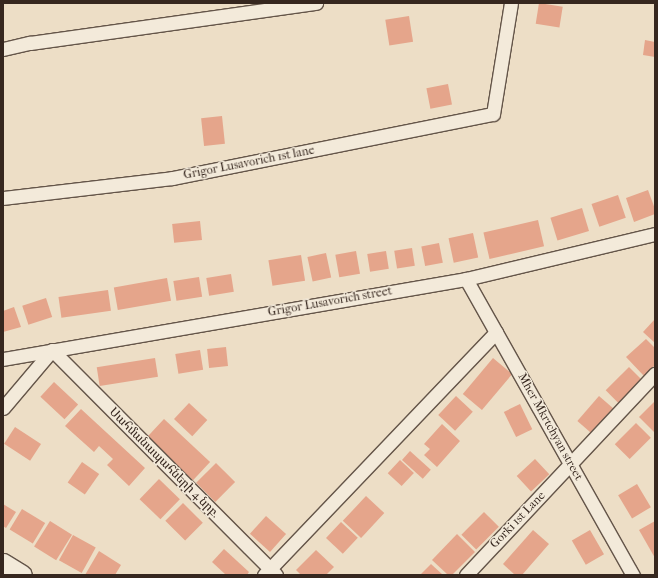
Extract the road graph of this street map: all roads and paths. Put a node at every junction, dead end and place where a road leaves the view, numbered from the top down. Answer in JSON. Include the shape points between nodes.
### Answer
{"nodes":[{"id":1,"x":316,"y":3,"type":"edge"},
{"id":2,"x":511,"y":3,"type":"edge"},
{"id":3,"x":3,"y":49,"type":"edge"},
{"id":4,"x":3,"y":198,"type":"edge"},
{"id":5,"x":655,"y":234,"type":"edge"},
{"id":6,"x":466,"y":279,"type":"junction"},
{"id":7,"x":496,"y":332,"type":"junction"},
{"id":8,"x":52,"y":350,"type":"junction"},
{"id":9,"x":3,"y":359,"type":"edge"},
{"id":10,"x":655,"y":374,"type":"edge"},
{"id":11,"x":3,"y":408,"type":"edge"},
{"id":12,"x":571,"y":465,"type":"junction"},
{"id":13,"x":3,"y":563,"type":"edge"},
{"id":14,"x":270,"y":573,"type":"edge"},
{"id":15,"x":22,"y":575,"type":"edge"},
{"id":16,"x":466,"y":575,"type":"edge"},
{"id":17,"x":633,"y":575,"type":"edge"}],
"edges":[{"from":1,"to":3,"type":"street","via":[[30,43]]},
{"from":2,"to":4,"type":"street","name":"Grigor Lusavorich 1st lane","via":[[493,114],[172,178]]},
{"from":5,"to":6,"type":"street","name":"Grigor Lusavorich street"},
{"from":6,"to":7,"type":"street","name":"Mher Mkrtchyan street"},
{"from":6,"to":8,"type":"street","name":"Grigor Lusavorich street"},
{"from":7,"to":12,"type":"street","name":"Mher Mkrtchyan street"},
{"from":7,"to":14,"type":"street"},
{"from":8,"to":9,"type":"street","name":"Grigor Lusavorich street"},
{"from":8,"to":11,"type":"street"},
{"from":8,"to":14,"type":"street","name":"Սահմանապահների 4 նրբ."},
{"from":10,"to":12,"type":"street","name":"Gorki 1st Lane"},
{"from":12,"to":16,"type":"street","name":"Gorki 1st Lane"},
{"from":12,"to":17,"type":"street","name":"Mher Mkrtchyan street"},
{"from":13,"to":15,"type":"street"}]}
